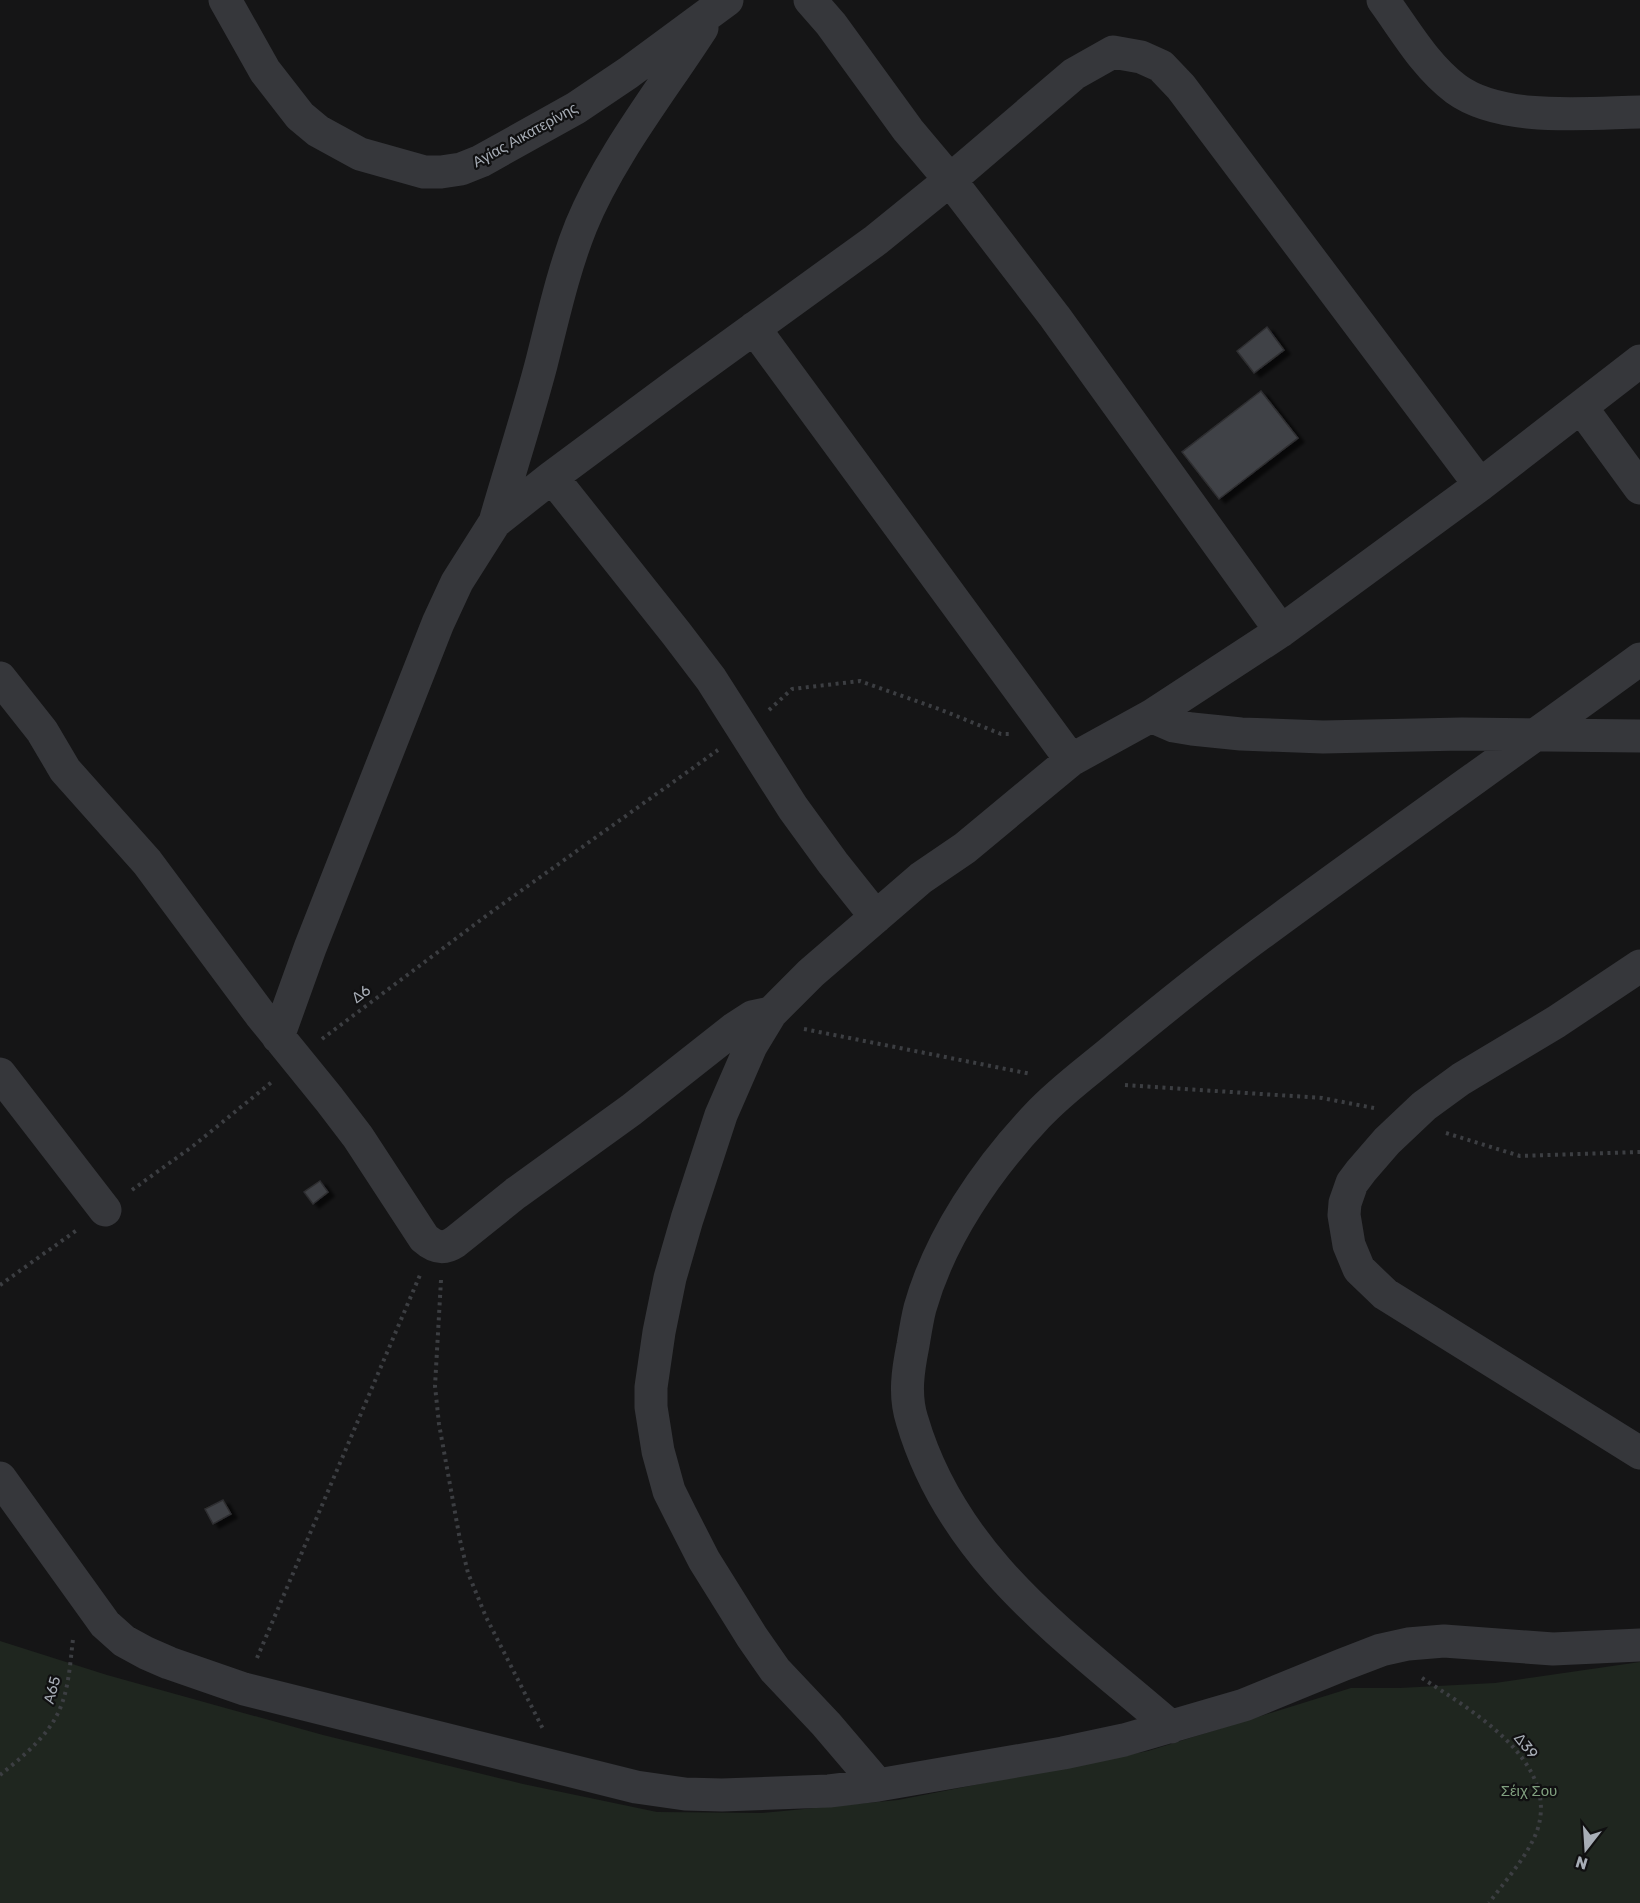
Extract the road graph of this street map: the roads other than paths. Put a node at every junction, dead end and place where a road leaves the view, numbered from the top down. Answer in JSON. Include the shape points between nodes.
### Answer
{"nodes":[{"id":1,"x":225,"y":0,"type":"edge"},
{"id":2,"x":810,"y":0,"type":"edge"},
{"id":3,"x":1383,"y":0,"type":"edge"},
{"id":4,"x":721,"y":5,"type":"edge"},
{"id":5,"x":1640,"y":112,"type":"edge"},
{"id":6,"x":950,"y":180,"type":"junction"},
{"id":7,"x":754,"y":328,"type":"junction"},
{"id":8,"x":1640,"y":361,"type":"edge"},
{"id":9,"x":1581,"y":407,"type":"junction"},
{"id":10,"x":552,"y":477,"type":"junction"},
{"id":11,"x":1480,"y":485,"type":"junction"},
{"id":12,"x":1640,"y":488,"type":"edge"},
{"id":13,"x":495,"y":522,"type":"junction"},
{"id":14,"x":1281,"y":631,"type":"junction"},
{"id":15,"x":1640,"y":659,"type":"edge"},
{"id":16,"x":0,"y":678,"type":"edge"},
{"id":17,"x":1151,"y":716,"type":"junction"},
{"id":18,"x":1535,"y":736,"type":"junction"},
{"id":19,"x":1640,"y":736,"type":"edge"},
{"id":20,"x":1063,"y":748,"type":"junction"},
{"id":21,"x":876,"y":917,"type":"junction"},
{"id":22,"x":1640,"y":966,"type":"edge"},
{"id":23,"x":771,"y":1013,"type":"junction"},
{"id":24,"x":288,"y":1048,"type":"junction"},
{"id":25,"x":0,"y":1074,"type":"edge"},
{"id":26,"x":105,"y":1210,"type":"road end"},
{"id":27,"x":1640,"y":1453,"type":"edge"},
{"id":28,"x":0,"y":1478,"type":"edge"},
{"id":29,"x":1640,"y":1645,"type":"edge"},
{"id":30,"x":1171,"y":1727,"type":"junction"},
{"id":31,"x":878,"y":1785,"type":"junction"}],
"edges":[{"from":1,"to":4,"type":"street","name":"Αγίας Αικατερίνης","via":[[265,71],[309,124],[360,153],[423,172],[461,169],[537,130],[619,79]]},
{"from":2,"to":6,"type":"street"},
{"from":3,"to":5,"type":"street","via":[[1441,76],[1487,105],[1522,112]]},
{"from":4,"to":13,"type":"street","via":[[623,148],[582,224],[562,279]]},
{"from":6,"to":7,"type":"street","via":[[876,240]]},
{"from":6,"to":11,"type":"street","via":[[1074,74],[1099,58],[1113,52],[1141,57],[1161,66]]},
{"from":6,"to":14,"type":"street","via":[[1055,317]]},
{"from":7,"to":10,"type":"street"},
{"from":7,"to":20,"type":"street"},
{"from":8,"to":9,"type":"street"},
{"from":9,"to":11,"type":"street"},
{"from":9,"to":12,"type":"street"},
{"from":10,"to":13,"type":"street"},
{"from":10,"to":21,"type":"street","via":[[711,679],[826,854]]},
{"from":11,"to":14,"type":"street"},
{"from":13,"to":24,"type":"street","via":[[457,582],[438,623],[327,903]]},
{"from":14,"to":17,"type":"street"},
{"from":15,"to":18,"type":"street"},
{"from":16,"to":24,"type":"street","via":[[42,731],[65,770],[147,862]]},
{"from":17,"to":18,"type":"street","via":[[1174,726],[1241,734]]},
{"from":17,"to":20,"type":"street"},
{"from":18,"to":19,"type":"street"},
{"from":18,"to":30,"type":"street","via":[[1197,981],[1039,1113],[1007,1150],[947,1240],[921,1308],[907,1385],[910,1416],[947,1504],[1007,1583]]},
{"from":20,"to":21,"type":"street","via":[[974,841],[921,878]]},
{"from":21,"to":23,"type":"street"},
{"from":22,"to":27,"type":"street","via":[[1424,1106],[1361,1171],[1349,1190],[1344,1215],[1348,1245],[1359,1269],[1385,1294]]},
{"from":23,"to":24,"type":"street","via":[[752,1017],[735,1028],[455,1242],[439,1246],[424,1238],[358,1137]]},
{"from":23,"to":31,"type":"street","via":[[721,1115],[670,1278],[651,1388],[654,1424],[669,1491],[731,1605],[775,1670]]},
{"from":25,"to":26,"type":"street"},
{"from":28,"to":31,"type":"street","via":[[105,1624],[124,1641],[169,1664],[244,1689],[636,1787],[685,1794],[766,1794]]},
{"from":29,"to":30,"type":"street","via":[[1553,1649],[1444,1641],[1408,1644],[1381,1650],[1244,1705]]},
{"from":30,"to":31,"type":"street","via":[[1063,1753]]}]}
